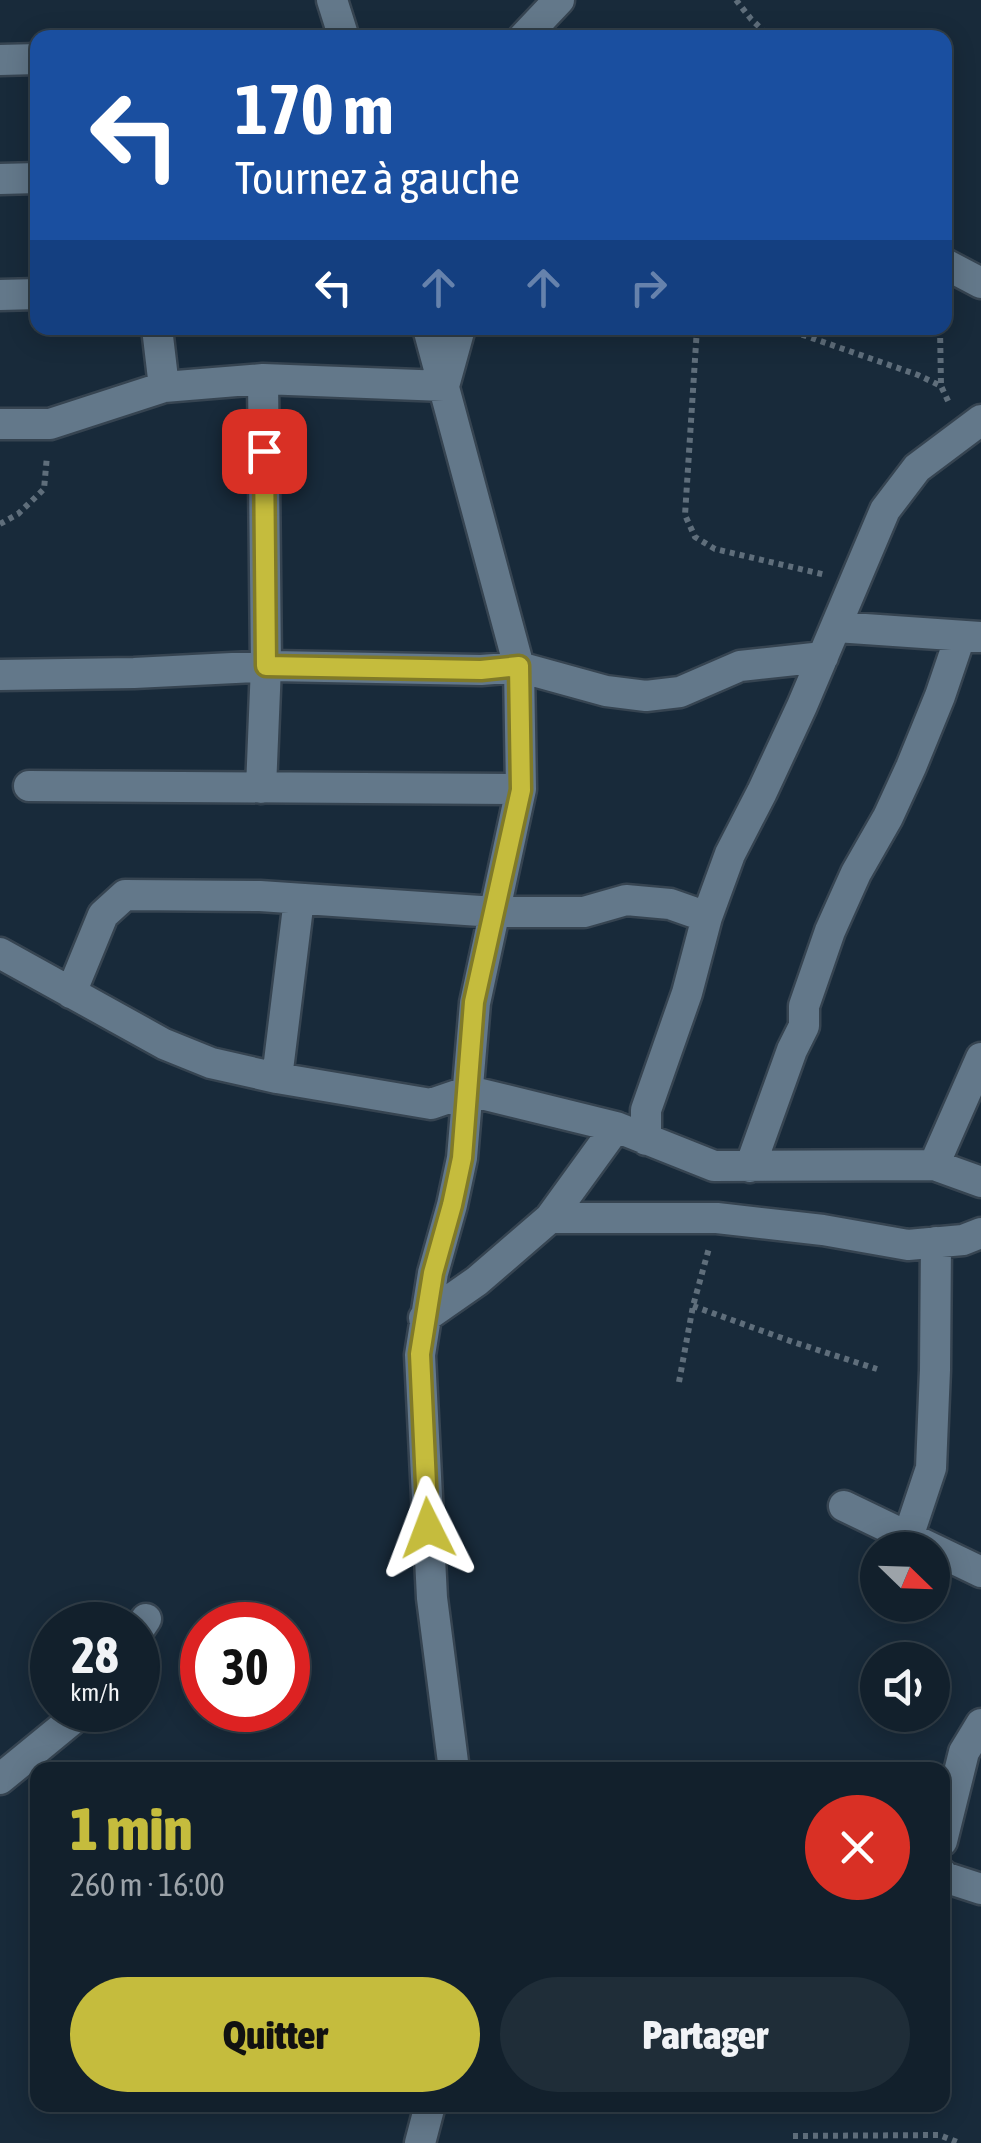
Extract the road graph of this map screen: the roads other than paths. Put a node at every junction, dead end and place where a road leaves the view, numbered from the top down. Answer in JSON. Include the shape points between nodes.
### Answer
{"nodes":[{"id":1,"x":332,"y":0,"type":"edge"},
{"id":2,"x":559,"y":0,"type":"edge"},
{"id":3,"x":341,"y":30,"type":"edge"},
{"id":4,"x":531,"y":30,"type":"edge"},
{"id":5,"x":30,"y":58,"type":"edge"},
{"id":6,"x":0,"y":60,"type":"edge"},
{"id":7,"x":30,"y":178,"type":"edge"},
{"id":8,"x":0,"y":179,"type":"edge"},
{"id":9,"x":952,"y":268,"type":"edge"},
{"id":10,"x":981,"y":283,"type":"edge"},
{"id":11,"x":30,"y":294,"type":"edge"},
{"id":12,"x":0,"y":296,"type":"edge"},
{"id":13,"x":158,"y":335,"type":"edge"},
{"id":14,"x":430,"y":335,"type":"edge"},
{"id":15,"x":458,"y":335,"type":"edge"},
{"id":16,"x":262,"y":380,"type":"junction"},
{"id":17,"x":444,"y":386,"type":"junction"},
{"id":18,"x":164,"y":387,"type":"junction"},
{"id":19,"x":0,"y":424,"type":"edge"},
{"id":20,"x":972,"y":426,"type":"edge"},
{"id":21,"x":836,"y":627,"type":"junction"},
{"id":22,"x":970,"y":637,"type":"edge"},
{"id":23,"x":823,"y":657,"type":"junction"},
{"id":24,"x":266,"y":666,"type":"junction"},
{"id":25,"x":519,"y":666,"type":"junction"},
{"id":26,"x":0,"y":675,"type":"edge"},
{"id":27,"x":29,"y":786,"type":"dead end"},
{"id":28,"x":262,"y":788,"type":"junction"},
{"id":29,"x":521,"y":790,"type":"junction"},
{"id":30,"x":299,"y":899,"type":"junction"},
{"id":31,"x":495,"y":912,"type":"junction"},
{"id":32,"x":707,"y":918,"type":"junction"},
{"id":33,"x":0,"y":953,"type":"edge"},
{"id":34,"x":71,"y":993,"type":"junction"},
{"id":35,"x":981,"y":1058,"type":"edge"},
{"id":36,"x":277,"y":1078,"type":"junction"},
{"id":37,"x":468,"y":1091,"type":"junction"},
{"id":38,"x":616,"y":1127,"type":"junction"},
{"id":39,"x":646,"y":1140,"type":"junction"},
{"id":40,"x":934,"y":1165,"type":"junction"},
{"id":41,"x":750,"y":1167,"type":"junction"},
{"id":42,"x":981,"y":1182,"type":"edge"},
{"id":43,"x":550,"y":1218,"type":"junction"},
{"id":44,"x":981,"y":1233,"type":"edge"},
{"id":45,"x":936,"y":1242,"type":"junction"},
{"id":46,"x":424,"y":1318,"type":"junction"},
{"id":47,"x":844,"y":1506,"type":"dead end"},
{"id":48,"x":898,"y":1532,"type":"edge"},
{"id":49,"x":910,"y":1532,"type":"edge"},
{"id":50,"x":950,"y":1557,"type":"edge"},
{"id":51,"x":981,"y":1572,"type":"edge"},
{"id":52,"x":981,"y":1724,"type":"edge"},
{"id":53,"x":58,"y":1732,"type":"edge"},
{"id":54,"x":453,"y":1762,"type":"edge"},
{"id":55,"x":0,"y":1780,"type":"edge"},
{"id":56,"x":950,"y":1809,"type":"edge"},
{"id":57,"x":950,"y":1879,"type":"edge"},
{"id":58,"x":981,"y":1889,"type":"edge"},
{"id":59,"x":428,"y":2112,"type":"edge"},
{"id":60,"x":420,"y":2143,"type":"edge"}],
"edges":[{"from":1,"to":3,"type":"street"},
{"from":2,"to":4,"type":"street"},
{"from":5,"to":6,"type":"street"},
{"from":7,"to":8,"type":"street"},
{"from":9,"to":10,"type":"street"},
{"from":11,"to":12,"type":"street"},
{"from":13,"to":18,"type":"street"},
{"from":14,"to":17,"type":"street"},
{"from":15,"to":17,"type":"street"},
{"from":16,"to":17,"type":"street"},
{"from":16,"to":18,"type":"street"},
{"from":16,"to":24,"type":"street"},
{"from":17,"to":25,"type":"street"},
{"from":18,"to":19,"type":"street","via":[[50,424]]},
{"from":20,"to":21,"type":"street","via":[[917,468],[885,510]]},
{"from":21,"to":22,"type":"street"},
{"from":21,"to":23,"type":"street"},
{"from":22,"to":41,"type":"street","via":[[830,931],[804,1006],[804,1026]]},
{"from":23,"to":25,"type":"street","via":[[740,666],[680,692],[646,696],[606,692]]},
{"from":23,"to":32,"type":"street"},
{"from":24,"to":25,"type":"street"},
{"from":24,"to":26,"type":"street"},
{"from":24,"to":28,"type":"street"},
{"from":25,"to":29,"type":"street"},
{"from":27,"to":28,"type":"street"},
{"from":28,"to":29,"type":"street"},
{"from":29,"to":31,"type":"street"},
{"from":30,"to":31,"type":"street"},
{"from":30,"to":34,"type":"street","via":[[125,895],[103,915]]},
{"from":30,"to":36,"type":"street"},
{"from":31,"to":32,"type":"street","via":[[584,912],[626,900],[670,904]]},
{"from":31,"to":37,"type":"street","via":[[474,1002]]},
{"from":32,"to":39,"type":"street","via":[[646,1110]]},
{"from":33,"to":34,"type":"street"},
{"from":34,"to":36,"type":"street","via":[[164,1044]]},
{"from":35,"to":40,"type":"street"},
{"from":36,"to":37,"type":"street","via":[[431,1104]]},
{"from":37,"to":38,"type":"street"},
{"from":37,"to":46,"type":"street","via":[[462,1158]]},
{"from":38,"to":39,"type":"street"},
{"from":38,"to":43,"type":"street"},
{"from":39,"to":41,"type":"street","via":[[714,1166]]},
{"from":40,"to":41,"type":"street"},
{"from":40,"to":42,"type":"street"},
{"from":43,"to":45,"type":"street","via":[[717,1218],[908,1246]]},
{"from":43,"to":46,"type":"street"},
{"from":44,"to":45,"type":"street"},
{"from":45,"to":49,"type":"street","via":[[931,1468]]},
{"from":46,"to":54,"type":"street","via":[[420,1354],[432,1598]]},
{"from":47,"to":48,"type":"street"},
{"from":50,"to":51,"type":"street"},
{"from":52,"to":56,"type":"street","via":[[964,1752]]},
{"from":53,"to":55,"type":"street"},
{"from":57,"to":58,"type":"street"},
{"from":59,"to":60,"type":"street"}]}
